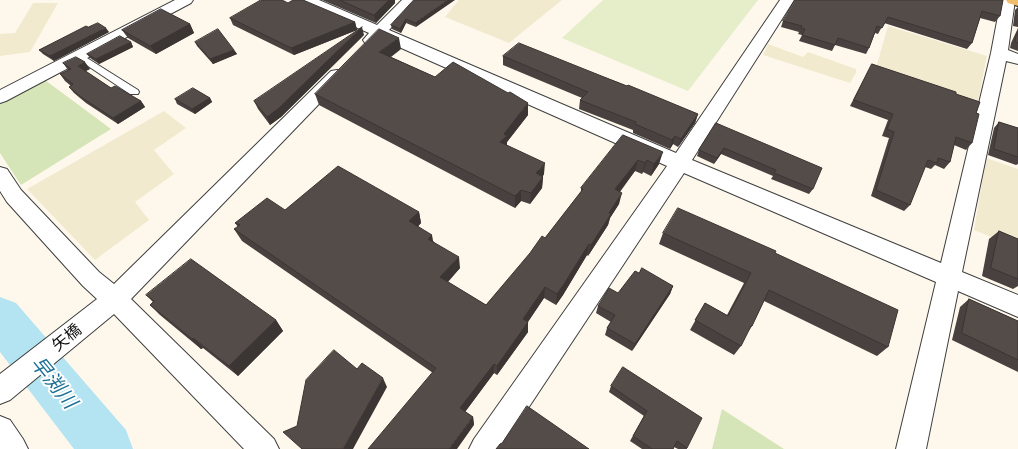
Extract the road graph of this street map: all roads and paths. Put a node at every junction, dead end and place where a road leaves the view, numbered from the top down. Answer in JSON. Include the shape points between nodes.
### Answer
{"nodes":[{"id":1,"x":186,"y":0,"type":"edge"},
{"id":2,"x":306,"y":0,"type":"edge"},
{"id":3,"x":410,"y":0,"type":"edge"},
{"id":4,"x":787,"y":0,"type":"edge"},
{"id":5,"x":1008,"y":0,"type":"edge"},
{"id":6,"x":1013,"y":0,"type":"edge"},
{"id":7,"x":1018,"y":1,"type":"edge"},
{"id":8,"x":380,"y":31,"type":"junction"},
{"id":9,"x":79,"y":56,"type":"junction"},
{"id":10,"x":1008,"y":56,"type":"edge"},
{"id":11,"x":134,"y":92,"type":"dead end"},
{"id":12,"x":0,"y":96,"type":"edge"},
{"id":13,"x":680,"y":163,"type":"junction"},
{"id":14,"x":0,"y":174,"type":"edge"},
{"id":15,"x":950,"y":277,"type":"junction"},
{"id":16,"x":116,"y":299,"type":"junction"},
{"id":17,"x":1018,"y":306,"type":"edge"},
{"id":18,"x":0,"y":391,"type":"edge"},
{"id":19,"x":0,"y":430,"type":"edge"},
{"id":20,"x":13,"y":449,"type":"edge"},
{"id":21,"x":264,"y":449,"type":"edge"},
{"id":22,"x":484,"y":449,"type":"edge"},
{"id":23,"x":911,"y":449,"type":"edge"}],
"edges":[{"from":1,"to":9,"type":"street"},
{"from":2,"to":8,"type":"street"},
{"from":3,"to":8,"type":"street","name":"矢橋"},
{"from":4,"to":13,"type":"street"},
{"from":5,"to":10,"type":"street"},
{"from":6,"to":7,"type":"main road"},
{"from":8,"to":13,"type":"street"},
{"from":8,"to":16,"type":"street","name":"矢橋"},
{"from":9,"to":11,"type":"lane"},
{"from":9,"to":12,"type":"street"},
{"from":10,"to":15,"type":"street"},
{"from":13,"to":15,"type":"street"},
{"from":13,"to":22,"type":"street"},
{"from":14,"to":16,"type":"street","via":[[14,196],[91,279]]},
{"from":15,"to":17,"type":"street"},
{"from":15,"to":23,"type":"street"},
{"from":16,"to":18,"type":"street","name":"矢橋"},
{"from":16,"to":21,"type":"street"},
{"from":19,"to":20,"type":"street"}]}
